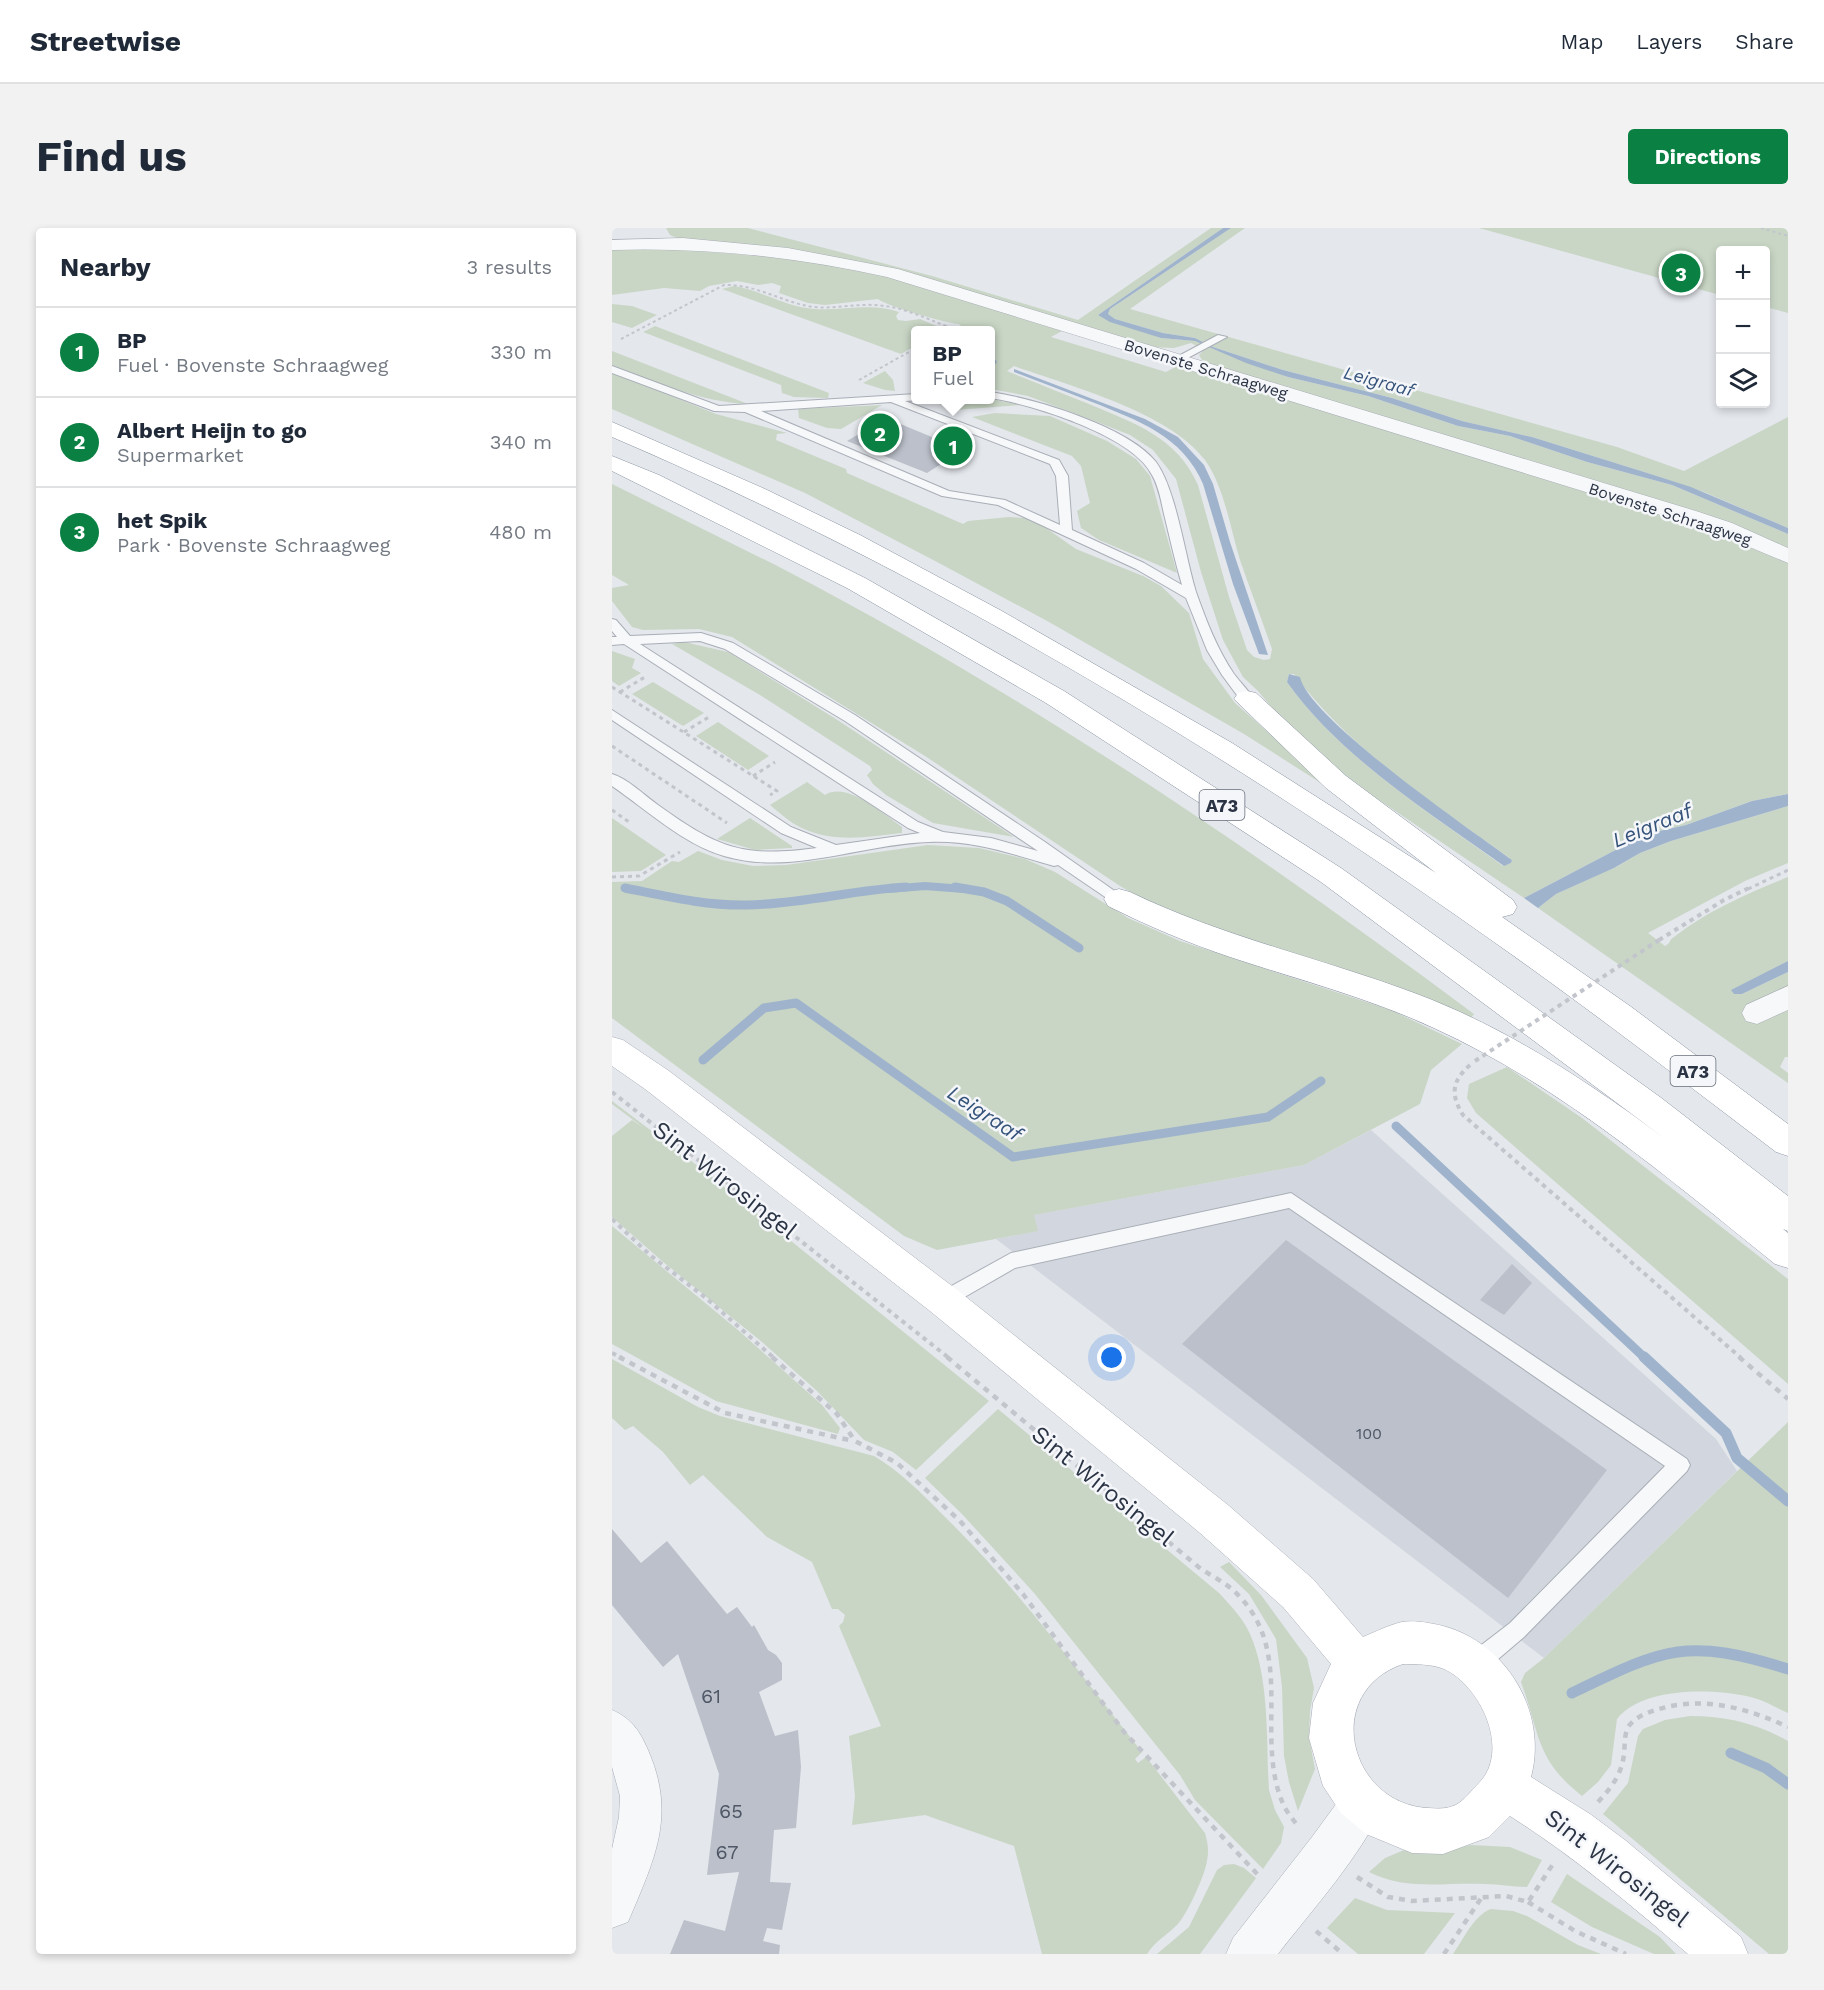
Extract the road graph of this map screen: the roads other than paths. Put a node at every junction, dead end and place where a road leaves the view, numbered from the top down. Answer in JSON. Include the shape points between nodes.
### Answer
{"nodes":[{"id":1,"x":660,"y":235,"type":"edge"},
{"id":2,"x":612,"y":245,"type":"edge"},
{"id":3,"x":1217,"y":339,"type":"dead end"},
{"id":4,"x":1178,"y":359,"type":"junction"},
{"id":5,"x":612,"y":369,"type":"edge"},
{"id":6,"x":995,"y":396,"type":"edge"},
{"id":7,"x":911,"y":398,"type":"edge"},
{"id":8,"x":890,"y":399,"type":"junction"},
{"id":9,"x":747,"y":410,"type":"junction"},
{"id":10,"x":612,"y":429,"type":"edge"},
{"id":11,"x":612,"y":464,"type":"edge"},
{"id":12,"x":1066,"y":532,"type":"junction"},
{"id":13,"x":1788,"y":556,"type":"edge"},
{"id":14,"x":1192,"y":596,"type":"junction"},
{"id":15,"x":612,"y":623,"type":"edge"},
{"id":16,"x":619,"y":640,"type":"edge"},
{"id":17,"x":1247,"y":699,"type":"joint"},
{"id":18,"x":612,"y":714,"type":"edge"},
{"id":19,"x":612,"y":779,"type":"edge"},
{"id":20,"x":946,"y":837,"type":"junction"},
{"id":21,"x":841,"y":848,"type":"junction"},
{"id":22,"x":1080,"y":873,"type":"junction"},
{"id":23,"x":1119,"y":898,"type":"joint"},
{"id":24,"x":1788,"y":997,"type":"edge"},
{"id":25,"x":1598,"y":999,"type":"junction"},
{"id":26,"x":1757,"y":1013,"type":"dead end"},
{"id":27,"x":612,"y":1049,"type":"edge"},
{"id":28,"x":1788,"y":1142,"type":"edge"},
{"id":29,"x":1788,"y":1216,"type":"edge"},
{"id":30,"x":1788,"y":1253,"type":"edge"},
{"id":31,"x":943,"y":1300,"type":"junction"},
{"id":32,"x":1358,"y":1664,"type":"junction"},
{"id":33,"x":1474,"y":1664,"type":"junction"},
{"id":34,"x":612,"y":1731,"type":"edge"},
{"id":35,"x":1505,"y":1787,"type":"junction"},
{"id":36,"x":1362,"y":1804,"type":"junction"},
{"id":37,"x":612,"y":1906,"type":"edge"},
{"id":38,"x":1249,"y":1954,"type":"edge"},
{"id":39,"x":1724,"y":1954,"type":"edge"}],
"edges":[{"from":1,"to":2,"type":"street","name":"Bovenste Schraagweg"},
{"from":1,"to":4,"type":"street","name":"Bovenste Schraagweg","via":[[850,263]]},
{"from":3,"to":4,"type":"lane"},
{"from":4,"to":13,"type":"street","name":"Bovenste Schraagweg","via":[[1688,516]]},
{"from":5,"to":9,"type":"lane","via":[[706,406]]},
{"from":6,"to":14,"type":"lane","number":"A73","via":[[1030,404],[1089,426],[1147,459],[1161,481]]},
{"from":7,"to":8,"type":"lane"},
{"from":8,"to":9,"type":"lane"},
{"from":8,"to":12,"type":"lane","via":[[1055,462],[1062,476]]},
{"from":9,"to":12,"type":"lane","via":[[946,494],[1001,502]]},
{"from":10,"to":25,"type":"main road","number":"A73","via":[[684,459],[897,563],[1101,675],[1370,843]]},
{"from":11,"to":29,"type":"main road","number":"A73","via":[[856,583],[1065,704],[1331,875],[1648,1106]]},
{"from":12,"to":14,"type":"lane","via":[[1140,566]]},
{"from":14,"to":17,"type":"lane","number":"A73","via":[[1217,659]]},
{"from":15,"to":16,"type":"lane"},
{"from":16,"to":20,"type":"lane","via":[[913,825]]},
{"from":16,"to":22,"type":"lane","via":[[701,637],[729,646],[850,718]]},
{"from":17,"to":25,"type":"main road","number":"A73","via":[[1336,782],[1538,934]]},
{"from":18,"to":21,"type":"lane","via":[[795,836]]},
{"from":19,"to":21,"type":"lane","via":[[706,843],[726,851],[783,857]]},
{"from":20,"to":21,"type":"lane"},
{"from":20,"to":22,"type":"lane","via":[[1013,847]]},
{"from":22,"to":23,"type":"lane"},
{"from":23,"to":30,"type":"main road","via":[[1203,938],[1395,999],[1487,1041],[1585,1100]]},
{"from":24,"to":26,"type":"street"},
{"from":25,"to":28,"type":"main road","number":"A73"},
{"from":27,"to":31,"type":"main road","name":"Sint Wirosingel"},
{"from":31,"to":32,"type":"main road","name":"Sint Wirosingel","via":[[1262,1560],[1298,1593]]},
{"from":31,"to":33,"type":"lane","via":[[1011,1261],[1291,1200],[1680,1465],[1517,1630]]},
{"from":32,"to":33,"type":"main road","via":[[1402,1643],[1419,1643],[1452,1650]]},
{"from":32,"to":36,"type":"main road","via":[[1341,1687],[1331,1716],[1331,1747],[1342,1777]]},
{"from":33,"to":35,"type":"main road","via":[[1493,1684],[1514,1734],[1513,1761]]},
{"from":34,"to":37,"type":"street","via":[[638,1771],[642,1801],[635,1853]]},
{"from":35,"to":36,"type":"main road","via":[[1490,1809],[1467,1825],[1441,1833],[1412,1831],[1385,1821]]},
{"from":35,"to":39,"type":"main road","name":"Sint Wirosingel","via":[[1575,1830]]},
{"from":36,"to":38,"type":"street"}]}
